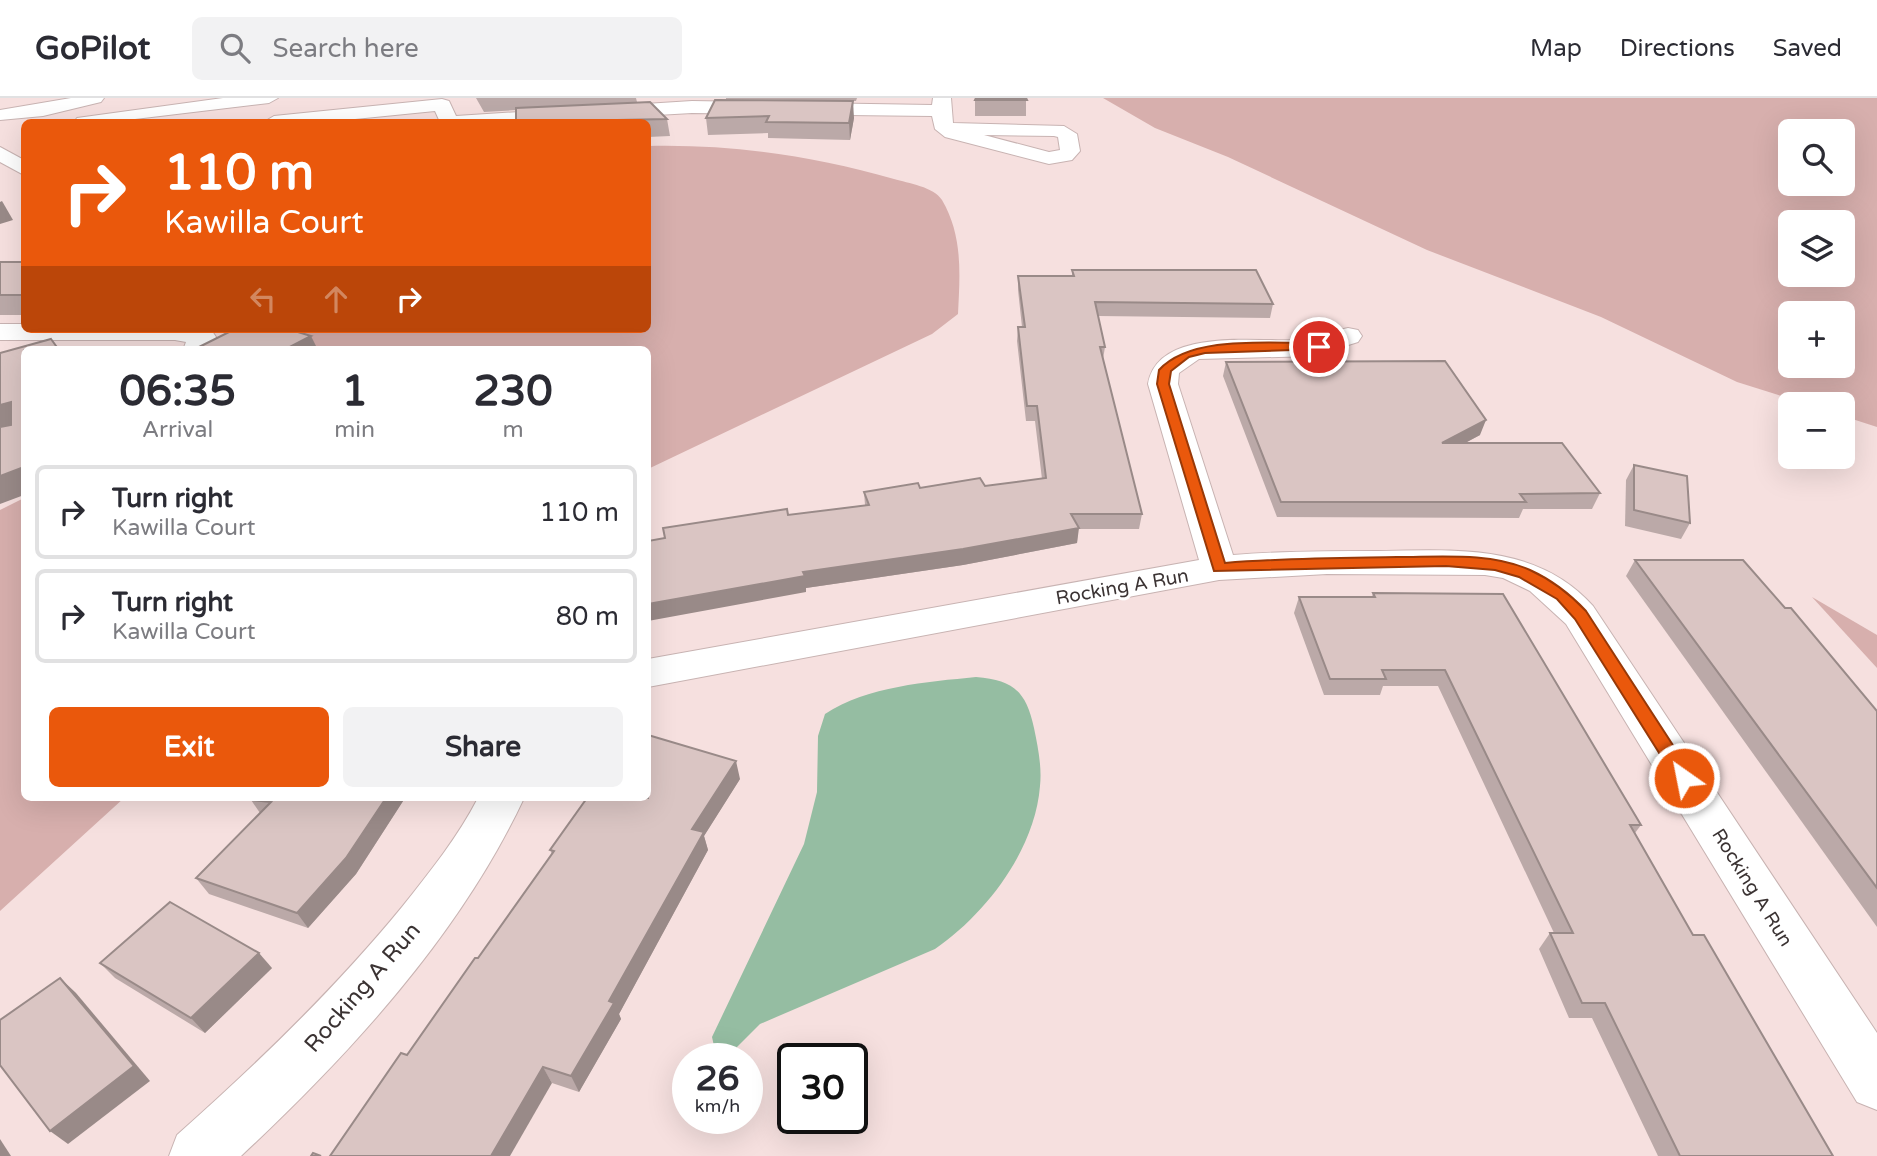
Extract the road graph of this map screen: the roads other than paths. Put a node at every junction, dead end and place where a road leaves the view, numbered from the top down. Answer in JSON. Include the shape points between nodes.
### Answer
{"nodes":[{"id":1,"x":269,"y":98,"type":"edge"},
{"id":2,"x":89,"y":100,"type":"edge"},
{"id":3,"x":641,"y":103,"type":"edge"},
{"id":4,"x":194,"y":107,"type":"junction"},
{"id":5,"x":943,"y":112,"type":"edge"},
{"id":6,"x":0,"y":116,"type":"edge"},
{"id":7,"x":99,"y":119,"type":"edge"},
{"id":8,"x":148,"y":119,"type":"edge"},
{"id":9,"x":304,"y":119,"type":"edge"},
{"id":10,"x":449,"y":119,"type":"edge"},
{"id":11,"x":480,"y":119,"type":"edge"},
{"id":12,"x":6,"y":148,"type":"edge"},
{"id":13,"x":17,"y":178,"type":"edge"},
{"id":14,"x":0,"y":332,"type":"edge"},
{"id":15,"x":21,"y":332,"type":"edge"},
{"id":16,"x":180,"y":333,"type":"edge"},
{"id":17,"x":1348,"y":336,"type":"dead end"},
{"id":18,"x":199,"y":346,"type":"edge"},
{"id":19,"x":1219,"y":568,"type":"junction"},
{"id":20,"x":651,"y":672,"type":"edge"},
{"id":21,"x":499,"y":801,"type":"edge"},
{"id":22,"x":1877,"y":1082,"type":"edge"},
{"id":23,"x":198,"y":1156,"type":"edge"}],
"edges":[{"from":1,"to":4,"type":"street"},
{"from":2,"to":6,"type":"street","via":[[45,115]]},
{"from":3,"to":5,"type":"street"},
{"from":3,"to":11,"type":"street"},
{"from":4,"to":7,"type":"street"},
{"from":4,"to":8,"type":"street"},
{"from":5,"to":5,"type":"street","via":[[963,137],[1049,158],[1070,151],[1067,134],[1057,130]]},
{"from":9,"to":10,"type":"street","via":[[442,105]]},
{"from":12,"to":13,"type":"street"},
{"from":14,"to":15,"type":"street"},
{"from":16,"to":18,"type":"street","via":[[202,337]]},
{"from":17,"to":19,"type":"street","via":[[1313,348],[1194,351],[1165,370],[1163,384]]},
{"from":19,"to":20,"type":"street","name":"Rocking A Run"},
{"from":19,"to":22,"type":"street","name":"Rocking A Run","via":[[1285,563],[1479,563],[1524,573],[1563,596],[1580,615]]},
{"from":21,"to":23,"type":"street","name":"Rocking A Run","via":[[440,896],[366,988],[276,1084]]}]}
